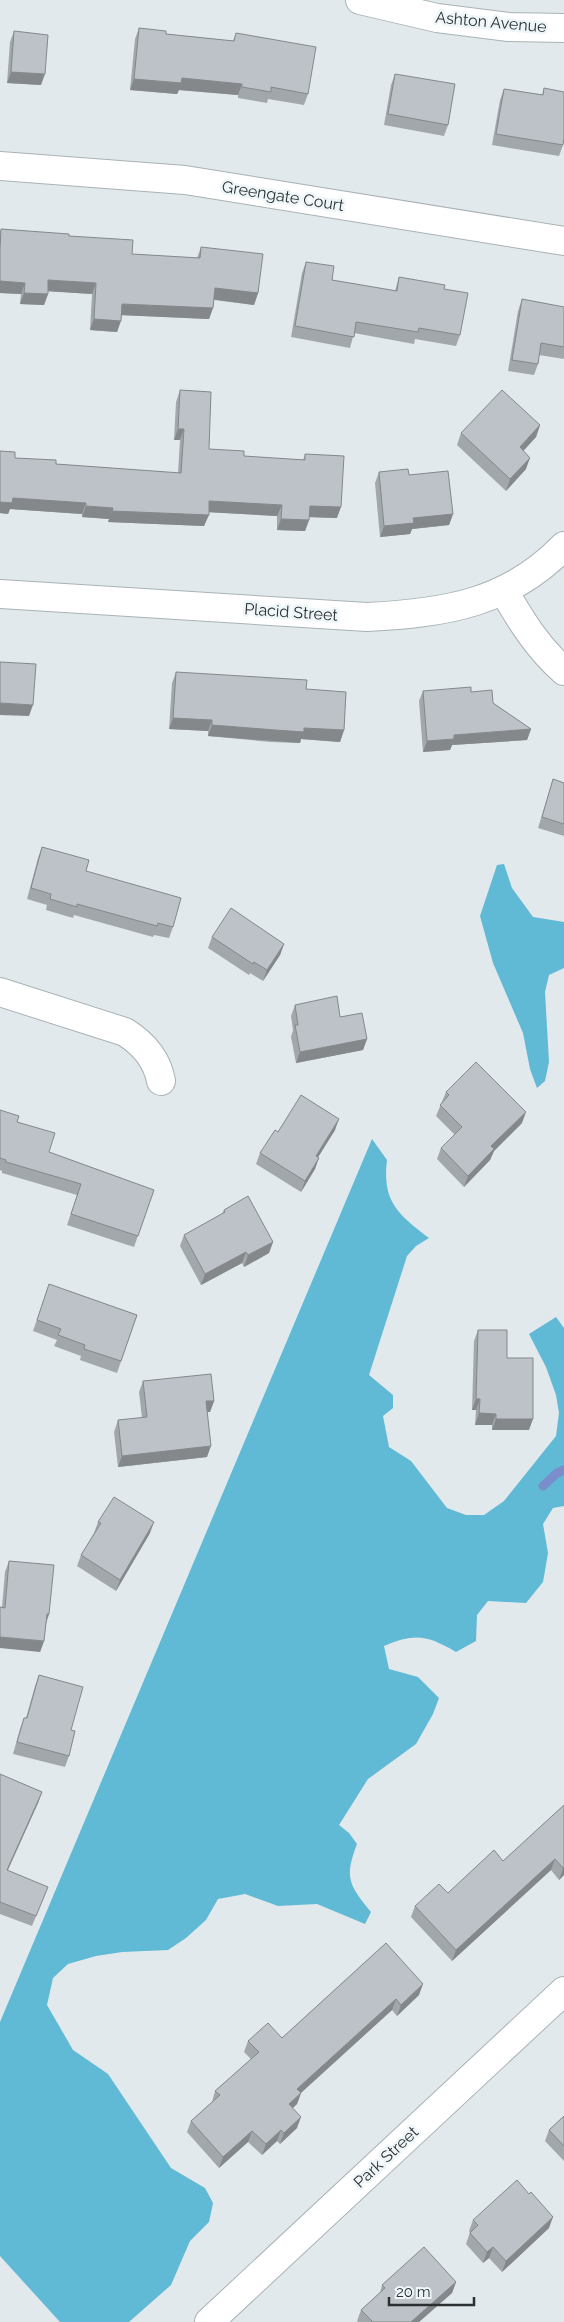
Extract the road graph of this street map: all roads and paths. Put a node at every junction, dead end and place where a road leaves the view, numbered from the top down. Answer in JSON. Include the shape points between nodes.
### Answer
{"nodes":[{"id":1,"x":360,"y":0,"type":"edge"},
{"id":2,"x":564,"y":28,"type":"edge"},
{"id":3,"x":0,"y":166,"type":"edge"},
{"id":4,"x":564,"y":241,"type":"edge"},
{"id":5,"x":564,"y":546,"type":"edge"},
{"id":6,"x":504,"y":592,"type":"junction"},
{"id":7,"x":0,"y":594,"type":"edge"},
{"id":8,"x":564,"y":671,"type":"edge"},
{"id":9,"x":0,"y":992,"type":"edge"},
{"id":10,"x":161,"y":1081,"type":"dead end"},
{"id":11,"x":564,"y":1991,"type":"edge"},
{"id":12,"x":209,"y":2322,"type":"edge"}],
"edges":[{"from":1,"to":2,"type":"street","name":"Ashton Avenue","via":[[437,18]]},
{"from":3,"to":4,"type":"street","name":"Greengate Court","via":[[185,180]]},
{"from":5,"to":6,"type":"street","name":"Placid Street","via":[[524,580]]},
{"from":6,"to":7,"type":"street","name":"Placid Street","via":[[467,604],[417,614],[367,617]]},
{"from":6,"to":8,"type":"street","via":[[538,645]]},
{"from":9,"to":10,"type":"street","via":[[126,1032],[152,1055]]},
{"from":11,"to":12,"type":"street","name":"Park Street"}]}
